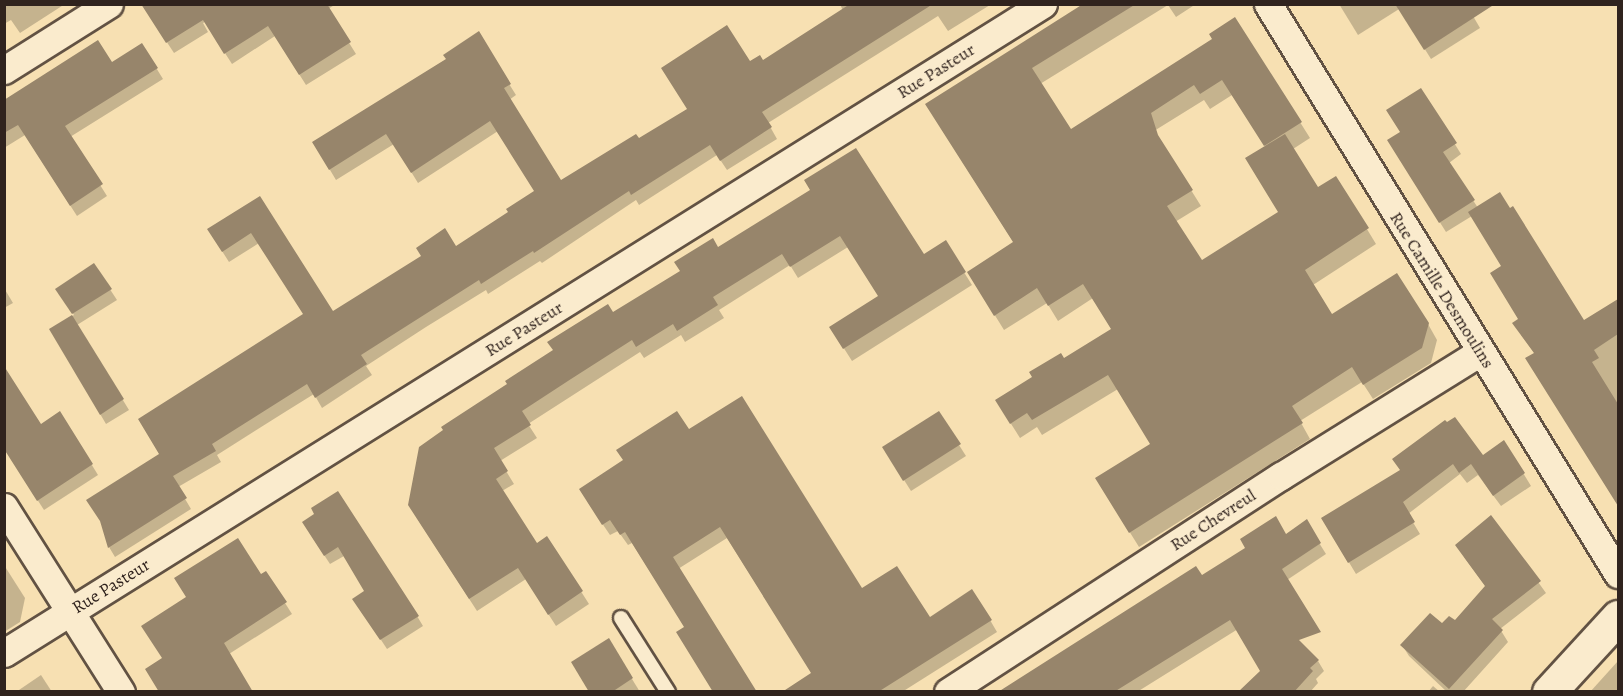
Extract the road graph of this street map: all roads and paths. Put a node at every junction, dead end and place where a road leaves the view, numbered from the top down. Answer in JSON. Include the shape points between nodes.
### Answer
{"nodes":[{"id":1,"x":109,"y":4,"type":"edge"},
{"id":2,"x":1043,"y":4,"type":"edge"},
{"id":3,"x":1268,"y":4,"type":"edge"},
{"id":4,"x":4,"y":70,"type":"edge"},
{"id":5,"x":1480,"y":352,"type":"junction"},
{"id":6,"x":4,"y":507,"type":"edge"},
{"id":7,"x":1618,"y":574,"type":"edge"},
{"id":8,"x":70,"y":611,"type":"junction"},
{"id":9,"x":1618,"y":617,"type":"edge"},
{"id":10,"x":621,"y":618,"type":"dead end"},
{"id":11,"x":4,"y":653,"type":"edge"},
{"id":12,"x":121,"y":692,"type":"edge"},
{"id":13,"x":668,"y":692,"type":"edge"},
{"id":14,"x":948,"y":692,"type":"edge"},
{"id":15,"x":1549,"y":692,"type":"edge"}],
"edges":[{"from":1,"to":4,"type":"street"},
{"from":2,"to":8,"type":"street","name":"Rue Pasteur"},
{"from":3,"to":5,"type":"street","name":"Rue Camille Desmoulins"},
{"from":5,"to":7,"type":"street","name":"Rue Camille Desmoulins"},
{"from":5,"to":14,"type":"street","name":"Rue Chevreul"},
{"from":6,"to":8,"type":"street"},
{"from":8,"to":11,"type":"street","name":"Rue Pasteur"},
{"from":8,"to":12,"type":"street"},
{"from":9,"to":15,"type":"main road"},
{"from":10,"to":13,"type":"lane"}]}
